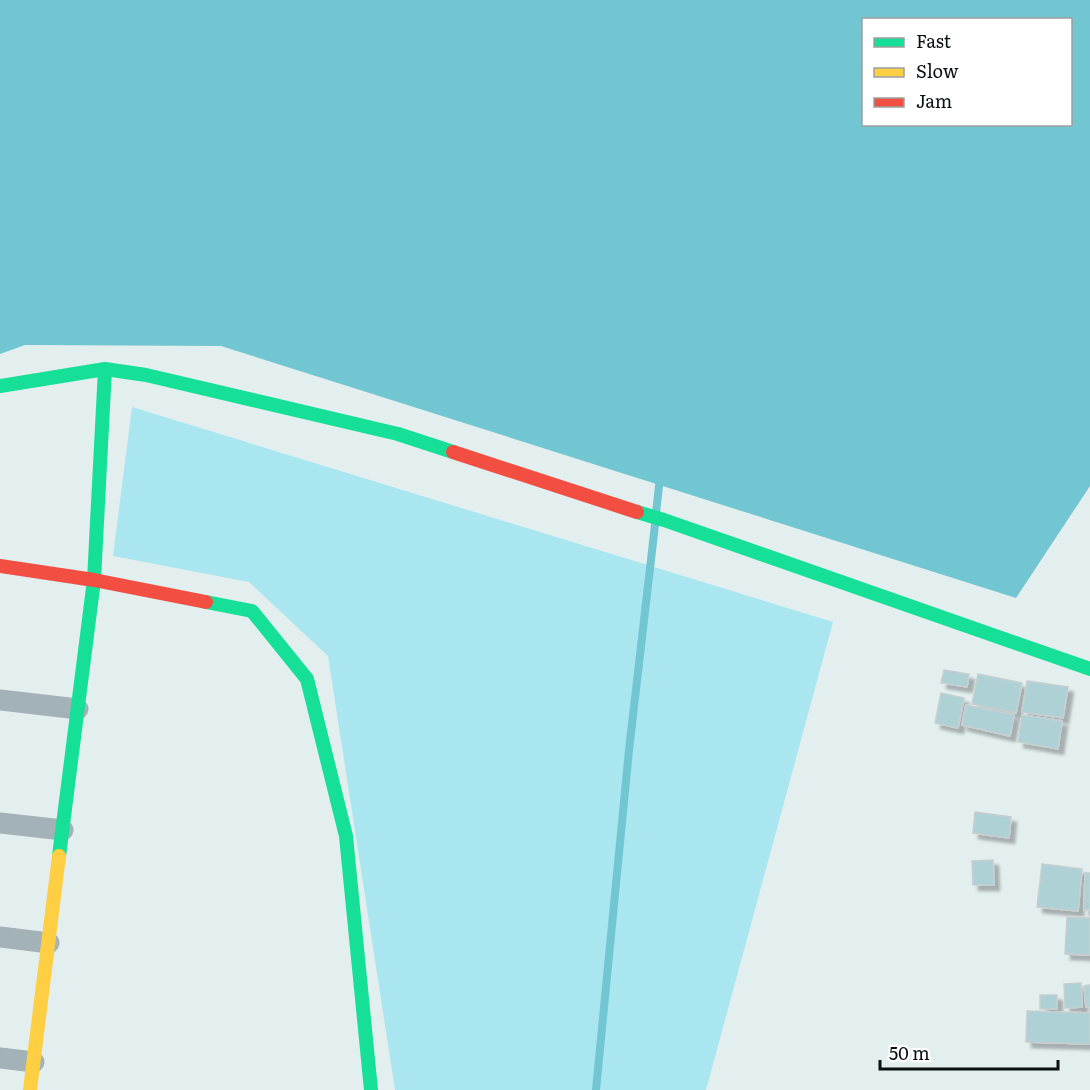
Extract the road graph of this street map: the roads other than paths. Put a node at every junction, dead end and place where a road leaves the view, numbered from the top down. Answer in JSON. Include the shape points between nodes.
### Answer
{"nodes":[{"id":1,"x":105,"y":369,"type":"junction"},
{"id":2,"x":0,"y":386,"type":"edge"},
{"id":3,"x":0,"y":566,"type":"edge"},
{"id":4,"x":94,"y":580,"type":"junction"},
{"id":5,"x":1090,"y":669,"type":"edge"},
{"id":6,"x":0,"y":700,"type":"edge"},
{"id":7,"x":78,"y":709,"type":"junction"},
{"id":8,"x":0,"y":823,"type":"edge"},
{"id":9,"x":63,"y":830,"type":"junction"},
{"id":10,"x":0,"y":937,"type":"edge"},
{"id":11,"x":49,"y":943,"type":"junction"},
{"id":12,"x":0,"y":1058,"type":"edge"},
{"id":13,"x":34,"y":1062,"type":"junction"},
{"id":14,"x":30,"y":1090,"type":"edge"},
{"id":15,"x":371,"y":1090,"type":"edge"}],
"edges":[{"from":1,"to":2,"type":"street"},
{"from":1,"to":4,"type":"street"},
{"from":1,"to":5,"type":"street","via":[[146,375],[398,434],[664,520]]},
{"from":3,"to":4,"type":"street"},
{"from":4,"to":7,"type":"street"},
{"from":4,"to":15,"type":"street","via":[[252,611],[307,679],[346,836]]},
{"from":6,"to":7,"type":"street"},
{"from":7,"to":9,"type":"street"},
{"from":8,"to":9,"type":"street"},
{"from":9,"to":11,"type":"street"},
{"from":10,"to":11,"type":"street"},
{"from":11,"to":13,"type":"street"},
{"from":12,"to":13,"type":"street"},
{"from":13,"to":14,"type":"street"}]}
